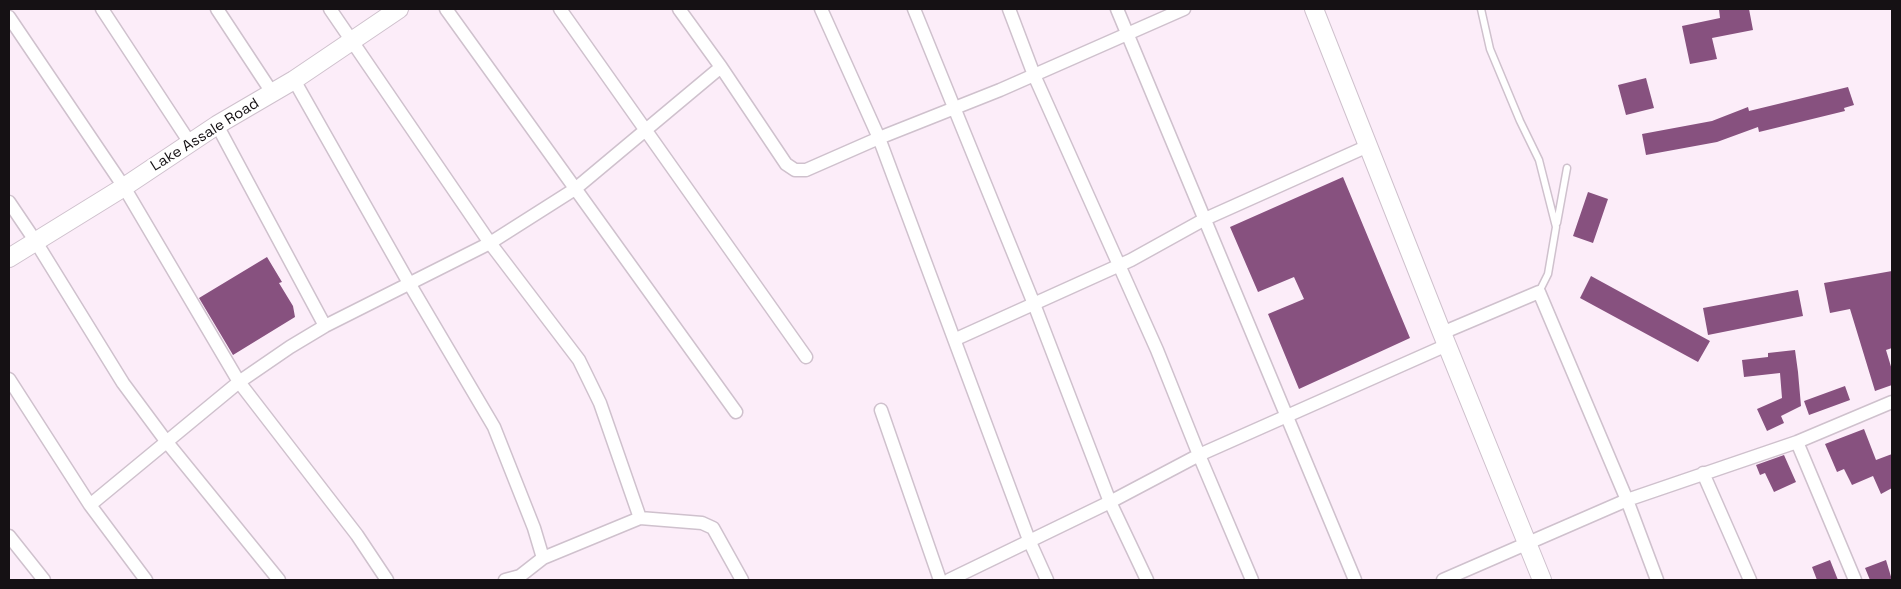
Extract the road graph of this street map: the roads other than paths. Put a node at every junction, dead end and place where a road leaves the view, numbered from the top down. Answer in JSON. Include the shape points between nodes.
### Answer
{"nodes":[{"id":1,"x":102,"y":9,"type":"edge"},
{"id":2,"x":217,"y":9,"type":"edge"},
{"id":3,"x":330,"y":9,"type":"edge"},
{"id":4,"x":399,"y":9,"type":"edge"},
{"id":5,"x":446,"y":9,"type":"edge"},
{"id":6,"x":560,"y":9,"type":"edge"},
{"id":7,"x":679,"y":9,"type":"edge"},
{"id":8,"x":821,"y":9,"type":"edge"},
{"id":9,"x":914,"y":9,"type":"edge"},
{"id":10,"x":1008,"y":9,"type":"edge"},
{"id":11,"x":1117,"y":9,"type":"edge"},
{"id":12,"x":1184,"y":9,"type":"edge"},
{"id":13,"x":1314,"y":9,"type":"edge"},
{"id":14,"x":1481,"y":9,"type":"edge"},
{"id":15,"x":9,"y":17,"type":"edge"},
{"id":16,"x":1126,"y":34,"type":"junction"},
{"id":17,"x":352,"y":41,"type":"junction"},
{"id":18,"x":721,"y":66,"type":"junction"},
{"id":19,"x":1034,"y":75,"type":"junction"},
{"id":20,"x":294,"y":80,"type":"junction"},
{"id":21,"x":273,"y":94,"type":"junction"},
{"id":22,"x":954,"y":109,"type":"junction"},
{"id":23,"x":216,"y":125,"type":"junction"},
{"id":24,"x":646,"y":132,"type":"junction"},
{"id":25,"x":880,"y":138,"type":"junction"},
{"id":26,"x":190,"y":143,"type":"junction"},
{"id":27,"x":1368,"y":146,"type":"junction"},
{"id":28,"x":1568,"y":168,"type":"dead end"},
{"id":29,"x":124,"y":187,"type":"junction"},
{"id":30,"x":575,"y":189,"type":"junction"},
{"id":31,"x":9,"y":202,"type":"edge"},
{"id":32,"x":1205,"y":219,"type":"junction"},
{"id":33,"x":1556,"y":227,"type":"junction"},
{"id":34,"x":36,"y":242,"type":"junction"},
{"id":35,"x":490,"y":243,"type":"junction"},
{"id":36,"x":9,"y":258,"type":"edge"},
{"id":37,"x":1119,"y":265,"type":"junction"},
{"id":38,"x":409,"y":283,"type":"junction"},
{"id":39,"x":1539,"y":292,"type":"junction"},
{"id":40,"x":1034,"y":304,"type":"junction"},
{"id":41,"x":325,"y":326,"type":"junction"},
{"id":42,"x":956,"y":339,"type":"junction"},
{"id":43,"x":1444,"y":339,"type":"junction"},
{"id":44,"x":806,"y":357,"type":"dead end"},
{"id":45,"x":9,"y":379,"type":"edge"},
{"id":46,"x":239,"y":382,"type":"junction"},
{"id":47,"x":1892,"y":402,"type":"edge"},
{"id":48,"x":881,"y":410,"type":"dead end"},
{"id":49,"x":736,"y":412,"type":"dead end"},
{"id":50,"x":1286,"y":416,"type":"junction"},
{"id":51,"x":166,"y":441,"type":"junction"},
{"id":52,"x":1798,"y":442,"type":"junction"},
{"id":53,"x":1199,"y":455,"type":"junction"},
{"id":54,"x":1703,"y":473,"type":"junction"},
{"id":55,"x":1627,"y":500,"type":"junction"},
{"id":56,"x":1110,"y":502,"type":"junction"},
{"id":57,"x":90,"y":505,"type":"junction"},
{"id":58,"x":640,"y":518,"type":"junction"},
{"id":59,"x":9,"y":536,"type":"edge"},
{"id":60,"x":1029,"y":540,"type":"junction"},
{"id":61,"x":1527,"y":545,"type":"junction"},
{"id":62,"x":543,"y":558,"type":"junction"},
{"id":63,"x":521,"y":578,"type":"edge"},
{"id":64,"x":44,"y":580,"type":"edge"},
{"id":65,"x":146,"y":580,"type":"edge"},
{"id":66,"x":279,"y":580,"type":"edge"},
{"id":67,"x":387,"y":580,"type":"edge"},
{"id":68,"x":505,"y":580,"type":"edge"},
{"id":69,"x":742,"y":580,"type":"edge"},
{"id":70,"x":940,"y":580,"type":"edge"},
{"id":71,"x":949,"y":580,"type":"edge"},
{"id":72,"x":1047,"y":580,"type":"edge"},
{"id":73,"x":1147,"y":580,"type":"edge"},
{"id":74,"x":1252,"y":580,"type":"edge"},
{"id":75,"x":1355,"y":580,"type":"edge"},
{"id":76,"x":1443,"y":580,"type":"edge"},
{"id":77,"x":1542,"y":580,"type":"edge"},
{"id":78,"x":1657,"y":580,"type":"edge"},
{"id":79,"x":1750,"y":580,"type":"edge"},
{"id":80,"x":1855,"y":580,"type":"edge"}],
"edges":[{"from":1,"to":26,"type":"street"},
{"from":2,"to":21,"type":"street"},
{"from":3,"to":17,"type":"street"},
{"from":4,"to":17,"type":"main road","name":"Lake Assale Road"},
{"from":5,"to":30,"type":"street"},
{"from":6,"to":24,"type":"street"},
{"from":7,"to":18,"type":"street"},
{"from":8,"to":25,"type":"street"},
{"from":9,"to":22,"type":"street"},
{"from":10,"to":19,"type":"street"},
{"from":11,"to":16,"type":"street"},
{"from":12,"to":16,"type":"street"},
{"from":13,"to":27,"type":"main road"},
{"from":14,"to":33,"type":"lane","via":[[1490,49],[1539,160]]},
{"from":15,"to":29,"type":"street"},
{"from":16,"to":19,"type":"street"},
{"from":16,"to":32,"type":"street"},
{"from":17,"to":20,"type":"main road","name":"Lake Assale Road"},
{"from":17,"to":35,"type":"street"},
{"from":18,"to":24,"type":"street"},
{"from":18,"to":25,"type":"street","via":[[786,164],[795,170],[806,170]]},
{"from":19,"to":22,"type":"street"},
{"from":19,"to":37,"type":"street"},
{"from":20,"to":21,"type":"main road","name":"Lake Assale Road"},
{"from":20,"to":38,"type":"street"},
{"from":21,"to":23,"type":"main road","name":"Lake Assale Road"},
{"from":22,"to":25,"type":"street"},
{"from":22,"to":40,"type":"street"},
{"from":23,"to":26,"type":"main road","name":"Lake Assale Road"},
{"from":23,"to":41,"type":"street"},
{"from":24,"to":30,"type":"street"},
{"from":24,"to":44,"type":"street"},
{"from":25,"to":42,"type":"street"},
{"from":26,"to":29,"type":"main road","name":"Lake Assale Road"},
{"from":27,"to":32,"type":"street"},
{"from":27,"to":43,"type":"main road"},
{"from":28,"to":33,"type":"lane"},
{"from":29,"to":34,"type":"main road","name":"Lake Assale Road"},
{"from":29,"to":46,"type":"street"},
{"from":30,"to":35,"type":"street"},
{"from":30,"to":49,"type":"street"},
{"from":31,"to":34,"type":"street"},
{"from":32,"to":37,"type":"street"},
{"from":32,"to":50,"type":"street"},
{"from":33,"to":39,"type":"lane","via":[[1548,274]]},
{"from":34,"to":36,"type":"main road","name":"Lake Assale Road"},
{"from":34,"to":51,"type":"street","via":[[123,383]]},
{"from":35,"to":38,"type":"street"},
{"from":35,"to":58,"type":"street","via":[[579,360],[600,403]]},
{"from":37,"to":40,"type":"street"},
{"from":37,"to":53,"type":"street"},
{"from":38,"to":41,"type":"street"},
{"from":38,"to":62,"type":"street","via":[[494,427]]},
{"from":39,"to":43,"type":"street"},
{"from":39,"to":55,"type":"street"},
{"from":40,"to":42,"type":"street"},
{"from":40,"to":56,"type":"street"},
{"from":41,"to":46,"type":"street"},
{"from":42,"to":60,"type":"street"},
{"from":43,"to":50,"type":"street"},
{"from":43,"to":61,"type":"main road"},
{"from":45,"to":57,"type":"street"},
{"from":46,"to":51,"type":"street"},
{"from":46,"to":67,"type":"street","via":[[357,535]]},
{"from":47,"to":52,"type":"street"},
{"from":48,"to":70,"type":"street"},
{"from":50,"to":53,"type":"street"},
{"from":50,"to":75,"type":"street"},
{"from":51,"to":57,"type":"street"},
{"from":51,"to":66,"type":"street"},
{"from":52,"to":54,"type":"street"},
{"from":52,"to":80,"type":"street"},
{"from":53,"to":56,"type":"street"},
{"from":53,"to":74,"type":"street"},
{"from":54,"to":55,"type":"street"},
{"from":54,"to":79,"type":"street"},
{"from":55,"to":61,"type":"street"},
{"from":55,"to":78,"type":"street"},
{"from":56,"to":60,"type":"street"},
{"from":56,"to":73,"type":"street"},
{"from":57,"to":65,"type":"street"},
{"from":58,"to":62,"type":"street"},
{"from":58,"to":69,"type":"street","via":[[702,523],[713,528]]},
{"from":59,"to":64,"type":"street"},
{"from":60,"to":71,"type":"street"},
{"from":60,"to":72,"type":"street"},
{"from":61,"to":76,"type":"street"},
{"from":61,"to":77,"type":"main road"},
{"from":62,"to":63,"type":"street"},
{"from":63,"to":68,"type":"street"}]}
